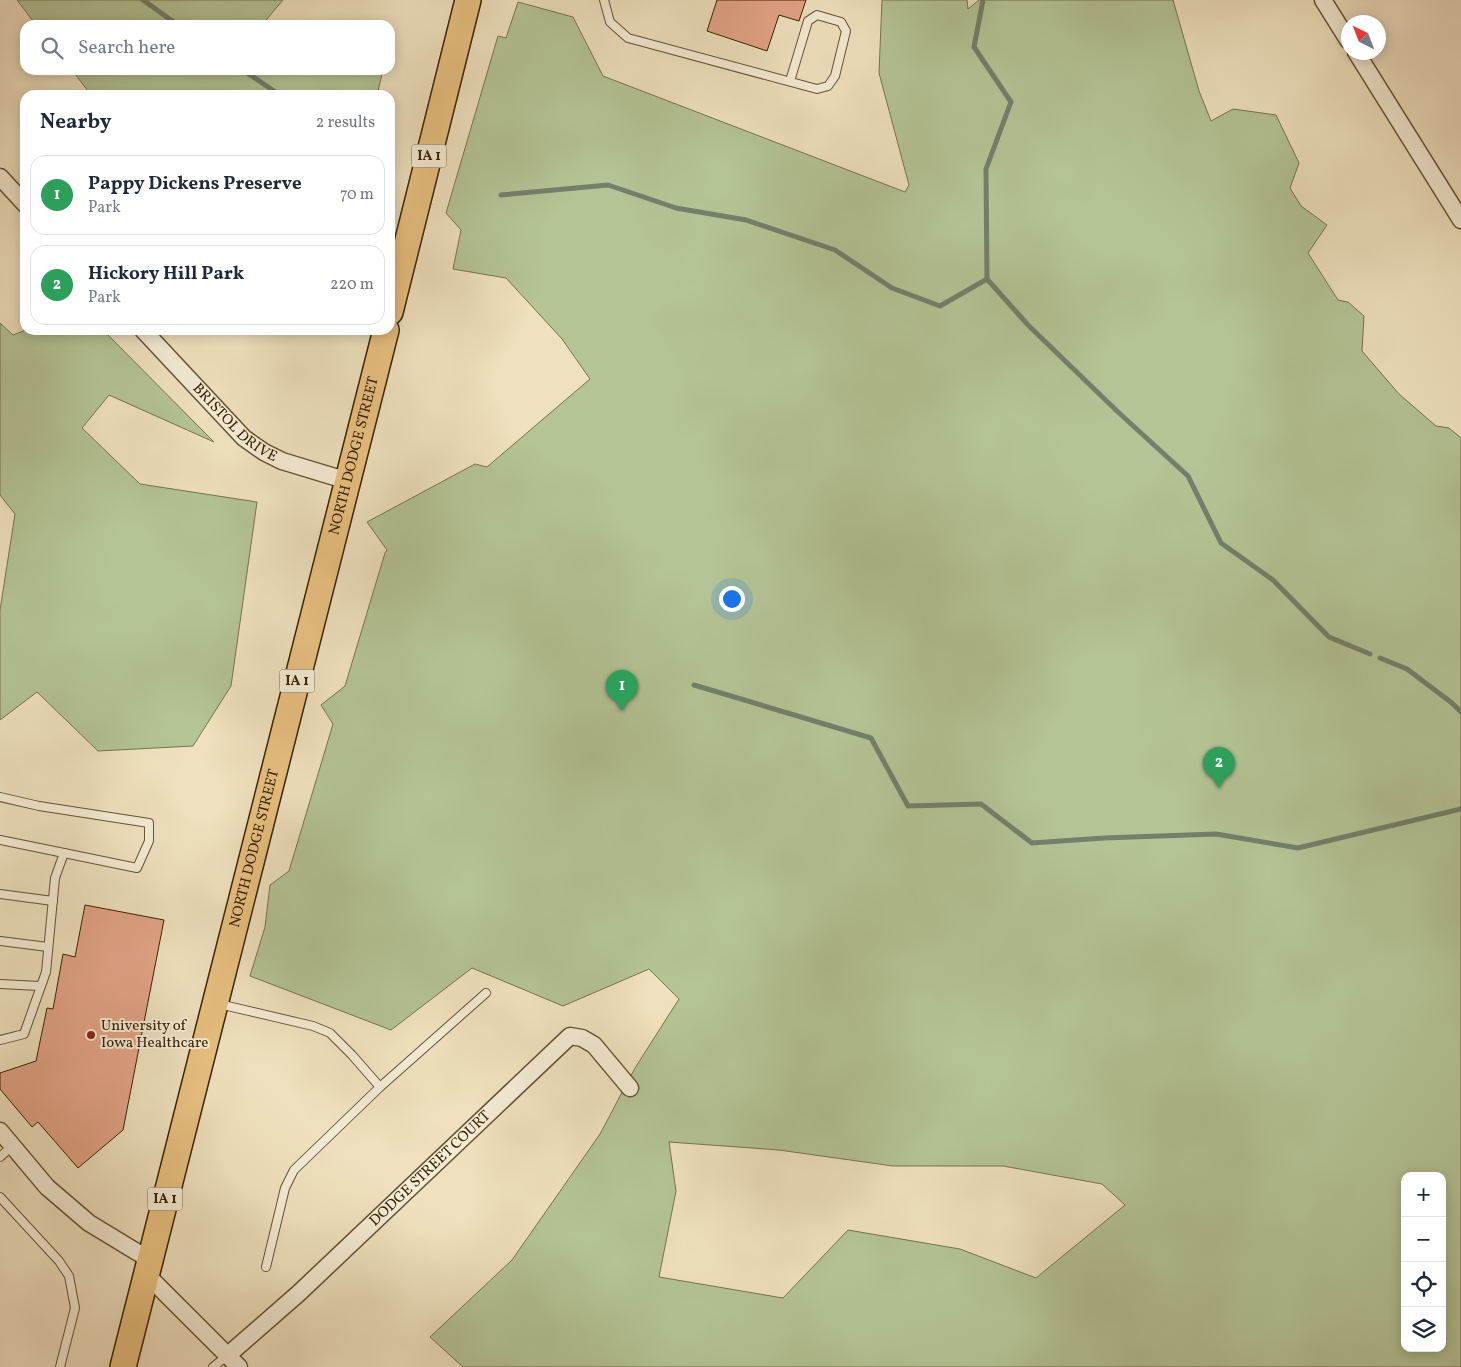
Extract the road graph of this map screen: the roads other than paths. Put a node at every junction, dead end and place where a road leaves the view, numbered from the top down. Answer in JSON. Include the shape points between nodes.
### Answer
{"nodes":[{"id":1,"x":468,"y":0,"type":"edge"},
{"id":2,"x":604,"y":0,"type":"edge"},
{"id":3,"x":1323,"y":0,"type":"edge"},
{"id":4,"x":1341,"y":29,"type":"edge"},
{"id":5,"x":1361,"y":60,"type":"edge"},
{"id":6,"x":790,"y":81,"type":"junction"},
{"id":7,"x":0,"y":177,"type":"edge"},
{"id":8,"x":20,"y":199,"type":"edge"},
{"id":9,"x":1461,"y":220,"type":"edge"},
{"id":10,"x":395,"y":292,"type":"edge"},
{"id":11,"x":148,"y":335,"type":"edge"},
{"id":12,"x":385,"y":335,"type":"edge"},
{"id":13,"x":348,"y":481,"type":"junction"},
{"id":14,"x":0,"y":797,"type":"edge"},
{"id":15,"x":0,"y":840,"type":"edge"},
{"id":16,"x":64,"y":853,"type":"junction"},
{"id":17,"x":0,"y":894,"type":"edge"},
{"id":18,"x":52,"y":901,"type":"junction"},
{"id":19,"x":0,"y":941,"type":"edge"},
{"id":20,"x":48,"y":946,"type":"junction"},
{"id":21,"x":0,"y":984,"type":"edge"},
{"id":22,"x":40,"y":986,"type":"junction"},
{"id":23,"x":486,"y":994,"type":"dead end"},
{"id":24,"x":215,"y":1003,"type":"junction"},
{"id":25,"x":0,"y":1040,"type":"edge"},
{"id":26,"x":380,"y":1087,"type":"junction"},
{"id":27,"x":630,"y":1088,"type":"dead end"},
{"id":28,"x":0,"y":1132,"type":"edge"},
{"id":29,"x":6,"y":1151,"type":"edge"},
{"id":30,"x":0,"y":1197,"type":"edge"},
{"id":31,"x":148,"y":1267,"type":"junction"},
{"id":32,"x":266,"y":1267,"type":"dead end"},
{"id":33,"x":233,"y":1361,"type":"edge"},
{"id":34,"x":60,"y":1367,"type":"edge"},
{"id":35,"x":123,"y":1367,"type":"edge"},
{"id":36,"x":213,"y":1367,"type":"edge"}],
"edges":[{"from":1,"to":10,"type":"main road","number":"IA 1"},
{"from":2,"to":6,"type":"lane","via":[[610,22],[628,38]]},
{"from":3,"to":4,"type":"street"},
{"from":5,"to":9,"type":"street"},
{"from":6,"to":6,"type":"lane","via":[[817,89],[828,86],[835,76],[846,31],[841,22],[817,15],[808,22]]},
{"from":7,"to":8,"type":"street"},
{"from":11,"to":13,"type":"street","name":"BRISTOL DRIVE","via":[[244,438],[282,461]]},
{"from":12,"to":13,"type":"main road","name":"NORTH DODGE STREET","number":"IA 1"},
{"from":13,"to":24,"type":"main road","name":"NORTH DODGE STREET","number":"IA 1"},
{"from":14,"to":16,"type":"lane","via":[[149,823],[149,841],[137,868]]},
{"from":15,"to":16,"type":"lane"},
{"from":16,"to":18,"type":"lane","via":[[55,878]]},
{"from":17,"to":18,"type":"lane"},
{"from":18,"to":20,"type":"lane"},
{"from":19,"to":20,"type":"lane"},
{"from":20,"to":22,"type":"lane","via":[[46,972]]},
{"from":21,"to":22,"type":"lane"},
{"from":22,"to":25,"type":"lane","via":[[24,1034]]},
{"from":23,"to":26,"type":"lane"},
{"from":24,"to":26,"type":"lane","via":[[330,1033]]},
{"from":24,"to":31,"type":"main road","name":"NORTH DODGE STREET","number":"IA 1"},
{"from":26,"to":32,"type":"lane","via":[[294,1170],[285,1188]]},
{"from":27,"to":33,"type":"street","name":"DODGE STREET COURT","via":[[594,1045],[570,1036],[299,1293]]},
{"from":28,"to":29,"type":"street"},
{"from":29,"to":31,"type":"street","via":[[89,1223]]},
{"from":30,"to":34,"type":"lane","via":[[69,1276],[75,1308]]},
{"from":31,"to":33,"type":"street"},
{"from":31,"to":35,"type":"main road","name":"NORTH DODGE STREET","number":"IA 1"},
{"from":33,"to":36,"type":"lane"}]}
